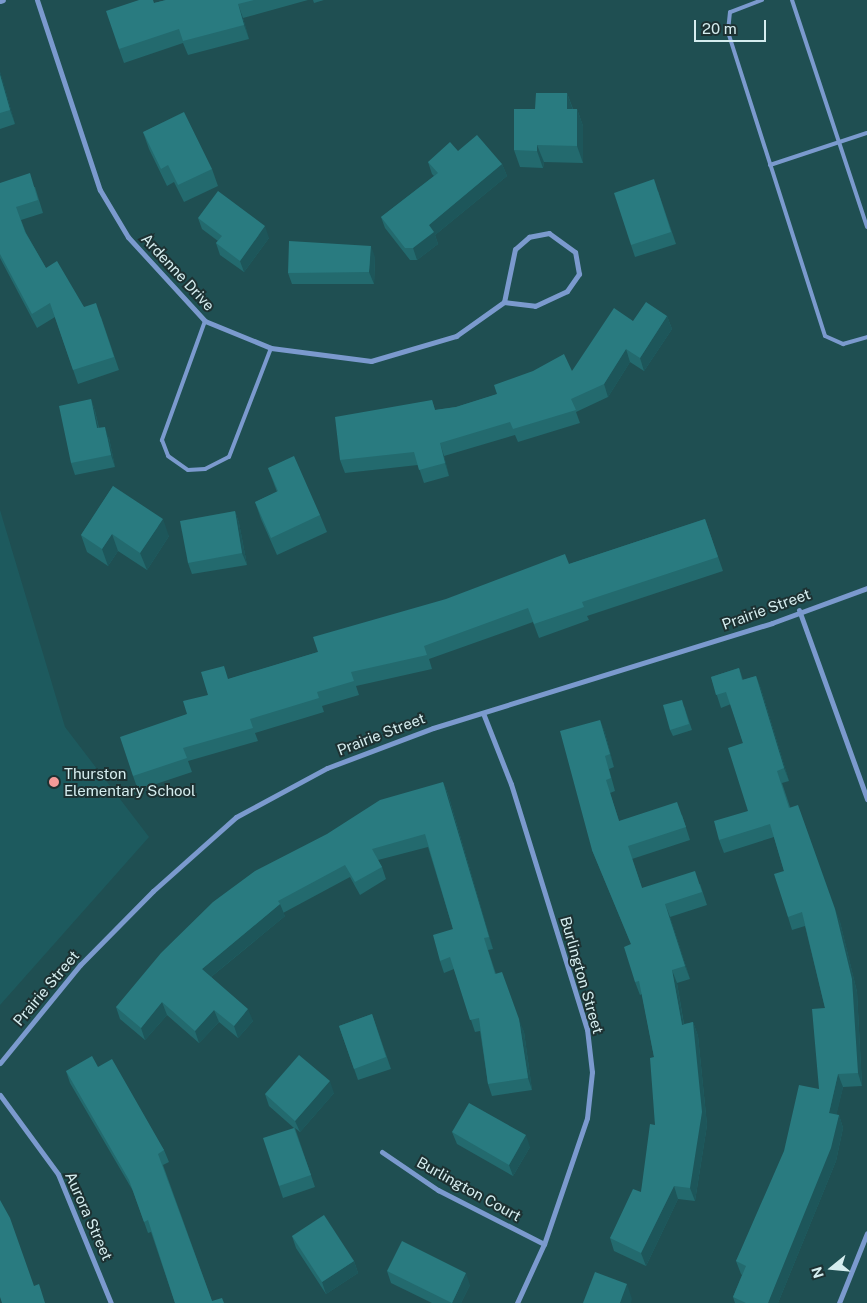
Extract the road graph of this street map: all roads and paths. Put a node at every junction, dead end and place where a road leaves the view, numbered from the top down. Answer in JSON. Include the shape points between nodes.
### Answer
{"nodes":[{"id":1,"x":38,"y":0,"type":"edge"},
{"id":2,"x":762,"y":0,"type":"edge"},
{"id":3,"x":792,"y":0,"type":"edge"},
{"id":4,"x":867,"y":133,"type":"edge"},
{"id":5,"x":840,"y":142,"type":"junction"},
{"id":6,"x":770,"y":165,"type":"junction"},
{"id":7,"x":867,"y":227,"type":"edge"},
{"id":8,"x":504,"y":302,"type":"junction"},
{"id":9,"x":205,"y":321,"type":"junction"},
{"id":10,"x":867,"y":337,"type":"edge"},
{"id":11,"x":271,"y":348,"type":"junction"},
{"id":12,"x":867,"y":588,"type":"edge"},
{"id":13,"x":798,"y":610,"type":"junction"},
{"id":14,"x":483,"y":713,"type":"junction"},
{"id":15,"x":867,"y":799,"type":"edge"},
{"id":16,"x":0,"y":1062,"type":"edge"},
{"id":17,"x":0,"y":1095,"type":"edge"},
{"id":18,"x":382,"y":1152,"type":"dead end"},
{"id":19,"x":867,"y":1233,"type":"edge"},
{"id":20,"x":544,"y":1244,"type":"junction"},
{"id":21,"x":111,"y":1303,"type":"edge"},
{"id":22,"x":517,"y":1303,"type":"edge"},
{"id":23,"x":839,"y":1303,"type":"edge"}],
"edges":[{"from":1,"to":9,"type":"street","name":"Ardenne Drive","via":[[100,190],[128,237]]},
{"from":2,"to":6,"type":"lane","via":[[730,12],[728,32]]},
{"from":3,"to":5,"type":"lane"},
{"from":4,"to":5,"type":"lane"},
{"from":5,"to":6,"type":"lane"},
{"from":5,"to":7,"type":"lane"},
{"from":6,"to":10,"type":"lane","via":[[825,336],[843,344]]},
{"from":8,"to":8,"type":"street","via":[[535,306],[567,291],[579,274],[575,252],[549,233],[529,237],[516,248]]},
{"from":8,"to":11,"type":"street","name":"Ardenne Drive","via":[[456,336],[371,361]]},
{"from":9,"to":11,"type":"street","name":"Ardenne Drive"},
{"from":9,"to":11,"type":"lane","via":[[162,440],[168,456],[188,470],[205,469],[229,457]]},
{"from":12,"to":13,"type":"street","name":"Prairie Street"},
{"from":13,"to":14,"type":"street","name":"Prairie Street","via":[[772,623]]},
{"from":13,"to":15,"type":"street"},
{"from":14,"to":16,"type":"street","name":"Prairie Street","via":[[327,768],[236,817],[153,890],[80,965]]},
{"from":14,"to":20,"type":"street","name":"Burlington Street","via":[[511,784],[587,1029],[592,1072],[586,1118]]},
{"from":17,"to":21,"type":"street","name":"Aurora Street","via":[[58,1174]]},
{"from":18,"to":20,"type":"street","name":"Burlington Court","via":[[438,1190]]},
{"from":19,"to":23,"type":"street"},
{"from":20,"to":22,"type":"street","name":"Burlington Street"}]}
